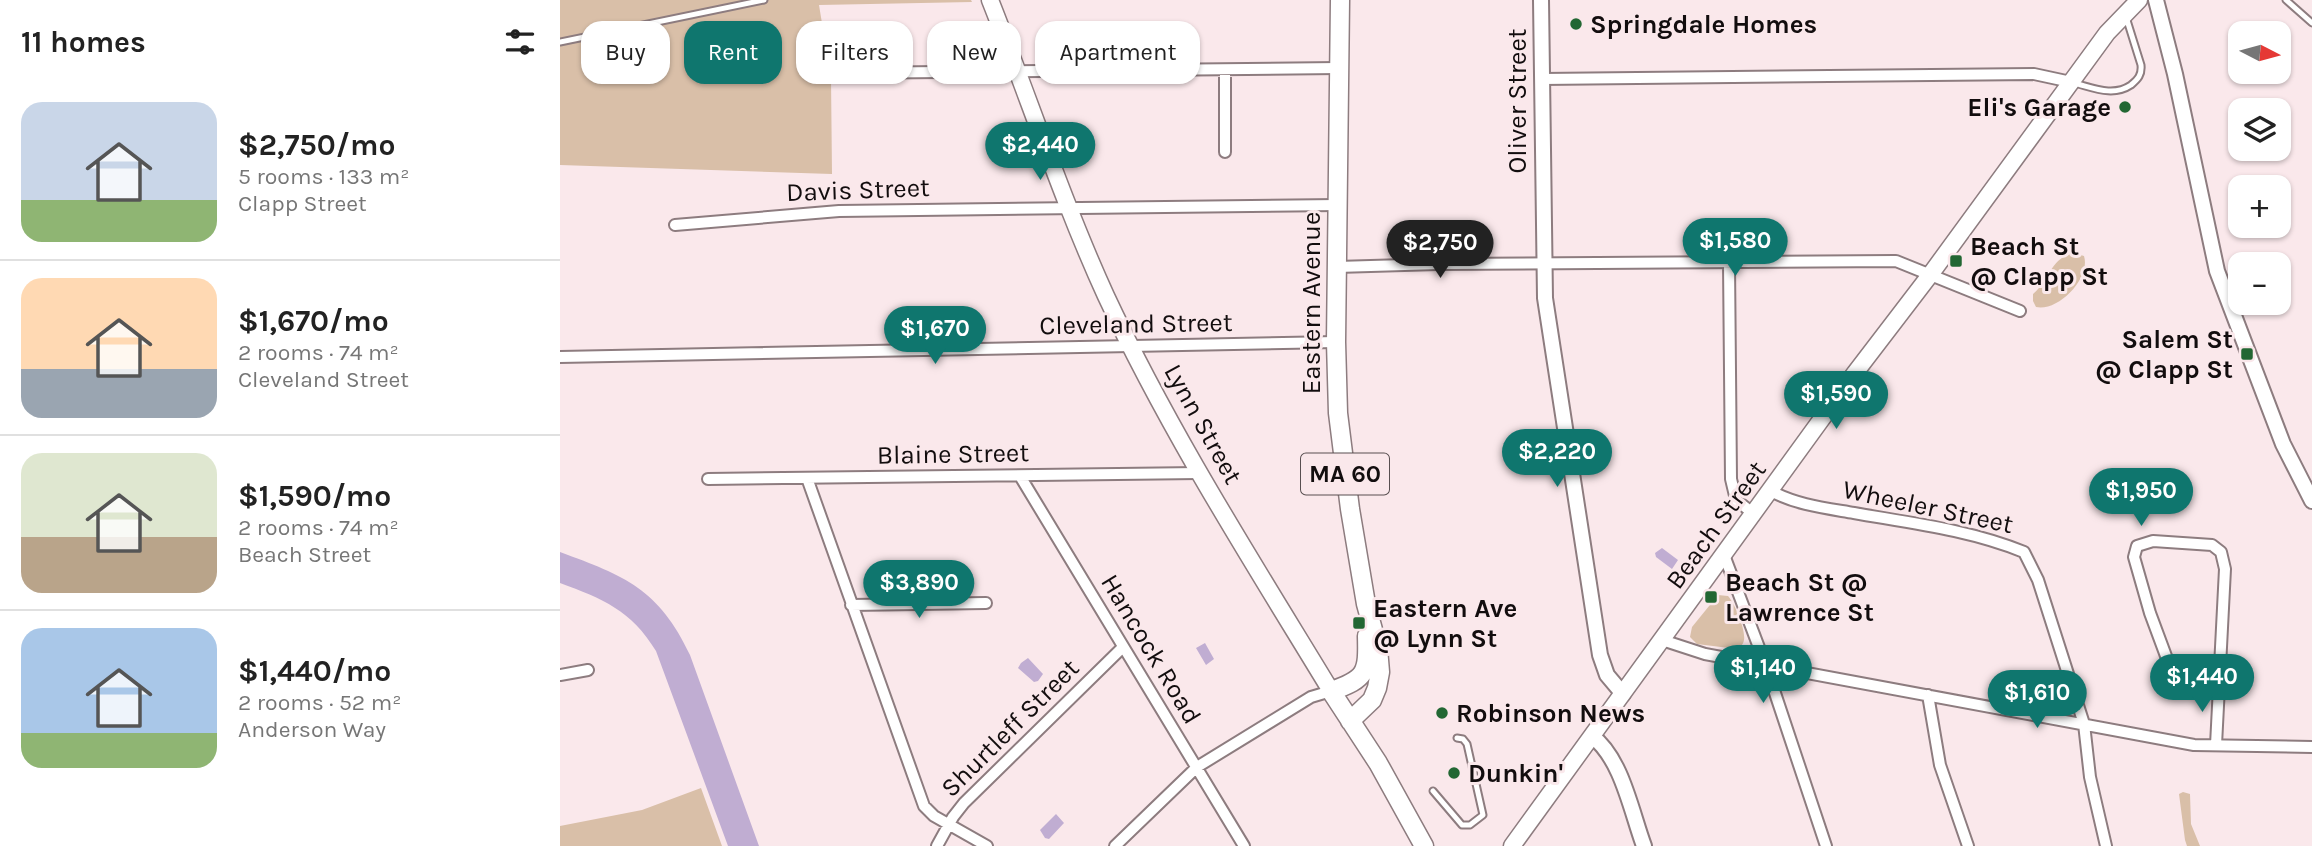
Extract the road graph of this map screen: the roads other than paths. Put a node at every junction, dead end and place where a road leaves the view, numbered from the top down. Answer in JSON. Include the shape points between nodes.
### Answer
{"nodes":[{"id":1,"x":764,"y":0,"type":"edge"},
{"id":2,"x":990,"y":0,"type":"edge"},
{"id":3,"x":1340,"y":0,"type":"edge"},
{"id":4,"x":1541,"y":0,"type":"edge"},
{"id":5,"x":2138,"y":0,"type":"edge"},
{"id":6,"x":2156,"y":0,"type":"edge"},
{"id":7,"x":2286,"y":0,"type":"edge"},
{"id":8,"x":2125,"y":14,"type":"junction"},
{"id":9,"x":998,"y":21,"type":"edge"},
{"id":10,"x":2312,"y":23,"type":"edge"},
{"id":11,"x":560,"y":42,"type":"edge"},
{"id":12,"x":1339,"y":68,"type":"junction"},
{"id":13,"x":1225,"y":70,"type":"junction"},
{"id":14,"x":1021,"y":73,"type":"edge"},
{"id":15,"x":1542,"y":79,"type":"junction"},
{"id":16,"x":1021,"y":81,"type":"edge"},
{"id":17,"x":2071,"y":82,"type":"junction"},
{"id":18,"x":1225,"y":152,"type":"dead end"},
{"id":19,"x":1338,"y":205,"type":"junction"},
{"id":20,"x":1070,"y":208,"type":"junction"},
{"id":21,"x":675,"y":225,"type":"dead end"},
{"id":22,"x":1543,"y":263,"type":"junction"},
{"id":23,"x":1729,"y":263,"type":"junction"},
{"id":24,"x":1337,"y":267,"type":"junction"},
{"id":25,"x":1930,"y":275,"type":"junction"},
{"id":26,"x":2020,"y":311,"type":"dead end"},
{"id":27,"x":1336,"y":342,"type":"junction"},
{"id":28,"x":1131,"y":346,"type":"junction"},
{"id":29,"x":560,"y":357,"type":"edge"},
{"id":30,"x":1199,"y":474,"type":"junction"},
{"id":31,"x":1020,"y":476,"type":"junction"},
{"id":32,"x":807,"y":478,"type":"junction"},
{"id":33,"x":708,"y":479,"type":"dead end"},
{"id":34,"x":1771,"y":491,"type":"junction"},
{"id":35,"x":2312,"y":501,"type":"edge"},
{"id":36,"x":1754,"y":514,"type":"junction"},
{"id":37,"x":1724,"y":555,"type":"junction"},
{"id":38,"x":986,"y":603,"type":"dead end"},
{"id":39,"x":1366,"y":604,"type":"junction"},
{"id":40,"x":852,"y":605,"type":"junction"},
{"id":41,"x":1662,"y":640,"type":"junction"},
{"id":42,"x":1123,"y":647,"type":"junction"},
{"id":43,"x":1766,"y":666,"type":"junction"},
{"id":44,"x":588,"y":670,"type":"dead end"},
{"id":45,"x":560,"y":675,"type":"edge"},
{"id":46,"x":2219,"y":684,"type":"junction"},
{"id":47,"x":1331,"y":691,"type":"junction"},
{"id":48,"x":1623,"y":694,"type":"junction"},
{"id":49,"x":1928,"y":695,"type":"junction"},
{"id":50,"x":1350,"y":721,"type":"junction"},
{"id":51,"x":2083,"y":723,"type":"junction"},
{"id":52,"x":1592,"y":736,"type":"junction"},
{"id":53,"x":1457,"y":738,"type":"dead end"},
{"id":54,"x":2216,"y":745,"type":"junction"},
{"id":55,"x":2312,"y":747,"type":"edge"},
{"id":56,"x":1197,"y":767,"type":"junction"},
{"id":57,"x":1433,"y":791,"type":"dead end"},
{"id":58,"x":949,"y":825,"type":"junction"},
{"id":59,"x":937,"y":846,"type":"edge"},
{"id":60,"x":987,"y":846,"type":"edge"},
{"id":61,"x":1115,"y":846,"type":"edge"},
{"id":62,"x":1244,"y":846,"type":"edge"},
{"id":63,"x":1424,"y":846,"type":"edge"},
{"id":64,"x":1512,"y":846,"type":"edge"},
{"id":65,"x":1643,"y":846,"type":"edge"},
{"id":66,"x":1826,"y":846,"type":"edge"},
{"id":67,"x":1968,"y":846,"type":"edge"},
{"id":68,"x":2106,"y":846,"type":"edge"}],
"edges":[{"from":1,"to":11,"type":"lane"},
{"from":2,"to":9,"type":"main road","name":"Lynn Street"},
{"from":3,"to":12,"type":"main road","name":"Eastern Avenue","number":"MA 60"},
{"from":4,"to":15,"type":"street","name":"Oliver Street"},
{"from":5,"to":8,"type":"main road","name":"Beach Street"},
{"from":6,"to":35,"type":"street","via":[[2217,271],[2283,444]]},
{"from":7,"to":10,"type":"lane"},
{"from":8,"to":17,"type":"main road","name":"Beach Street"},
{"from":8,"to":17,"type":"lane","via":[[2141,68],[2137,79],[2115,92]]},
{"from":12,"to":13,"type":"street"},
{"from":12,"to":19,"type":"main road","name":"Eastern Avenue","number":"MA 60"},
{"from":13,"to":14,"type":"street"},
{"from":13,"to":18,"type":"street"},
{"from":15,"to":17,"type":"street","via":[[2034,74]]},
{"from":15,"to":22,"type":"street","name":"Oliver Street"},
{"from":16,"to":20,"type":"main road","name":"Lynn Street"},
{"from":17,"to":25,"type":"main road","name":"Beach Street"},
{"from":19,"to":20,"type":"street","name":"Davis Street"},
{"from":19,"to":24,"type":"main road","name":"Eastern Avenue","number":"MA 60"},
{"from":20,"to":21,"type":"street","name":"Davis Street","via":[[839,211]]},
{"from":20,"to":28,"type":"main road","name":"Lynn Street"},
{"from":22,"to":23,"type":"street"},
{"from":22,"to":24,"type":"street"},
{"from":22,"to":48,"type":"street","name":"Oliver Street","via":[[1601,655],[1607,675]]},
{"from":23,"to":25,"type":"street","via":[[1896,261]]},
{"from":23,"to":36,"type":"street","via":[[1731,479],[1736,500]]},
{"from":24,"to":27,"type":"main road","name":"Eastern Avenue","number":"MA 60"},
{"from":25,"to":26,"type":"street"},
{"from":25,"to":34,"type":"main road","name":"Beach Street"},
{"from":27,"to":28,"type":"street","name":"Cleveland Street"},
{"from":27,"to":39,"type":"main road","name":"Eastern Avenue","number":"MA 60","via":[[1340,437]]},
{"from":28,"to":29,"type":"street","name":"Cleveland Street"},
{"from":28,"to":30,"type":"main road","name":"Lynn Street"},
{"from":30,"to":31,"type":"street","name":"Blaine Street"},
{"from":30,"to":47,"type":"main road","name":"Lynn Street"},
{"from":31,"to":32,"type":"street","name":"Blaine Street"},
{"from":31,"to":42,"type":"street","name":"Hancock Road"},
{"from":32,"to":33,"type":"street","name":"Blaine Street"},
{"from":32,"to":40,"type":"street"},
{"from":34,"to":36,"type":"main road","name":"Beach Street"},
{"from":34,"to":51,"type":"street","name":"Wheeler Street","via":[[1795,503],[1931,527],[2024,552],[2038,580]]},
{"from":36,"to":37,"type":"main road","name":"Beach Street"},
{"from":37,"to":41,"type":"main road","name":"Beach Street"},
{"from":37,"to":43,"type":"street"},
{"from":38,"to":40,"type":"street"},
{"from":39,"to":47,"type":"main road","name":"Eastern Avenue","number":"MA 60","via":[[1365,671],[1350,684]]},
{"from":39,"to":50,"type":"main road","name":"Eastern Avenue","number":"MA 60","via":[[1378,648],[1379,680],[1372,700]]},
{"from":40,"to":58,"type":"street","via":[[924,806]]},
{"from":41,"to":43,"type":"street"},
{"from":41,"to":48,"type":"main road","name":"Beach Street"},
{"from":42,"to":56,"type":"street","name":"Hancock Road"},
{"from":42,"to":58,"type":"street","name":"Shurtleff Street","via":[[964,803]]},
{"from":43,"to":49,"type":"street"},
{"from":43,"to":66,"type":"street"},
{"from":44,"to":45,"type":"street"},
{"from":46,"to":46,"type":"street","via":[[2225,569],[2221,552],[2212,545],[2153,541],[2137,546],[2134,557],[2150,614],[2176,683]]},
{"from":46,"to":54,"type":"street"},
{"from":47,"to":50,"type":"main road","name":"Lynn Street"},
{"from":47,"to":56,"type":"street","via":[[1311,697]]},
{"from":48,"to":52,"type":"main road","name":"Beach Street"},
{"from":49,"to":51,"type":"street"},
{"from":49,"to":67,"type":"street","via":[[1940,765]]},
{"from":50,"to":63,"type":"main road","name":"Lynn Street"},
{"from":51,"to":54,"type":"street","via":[[2194,745]]},
{"from":51,"to":68,"type":"street"},
{"from":52,"to":64,"type":"main road","name":"Beach Street"},
{"from":52,"to":65,"type":"street","via":[[1615,763]]},
{"from":53,"to":57,"type":"lane","via":[[1467,744],[1483,815],[1462,825]]},
{"from":54,"to":55,"type":"street"},
{"from":56,"to":61,"type":"street"},
{"from":56,"to":62,"type":"street","name":"Hancock Road"},
{"from":58,"to":59,"type":"street","name":"Shurtleff Street"},
{"from":58,"to":60,"type":"street"}]}
